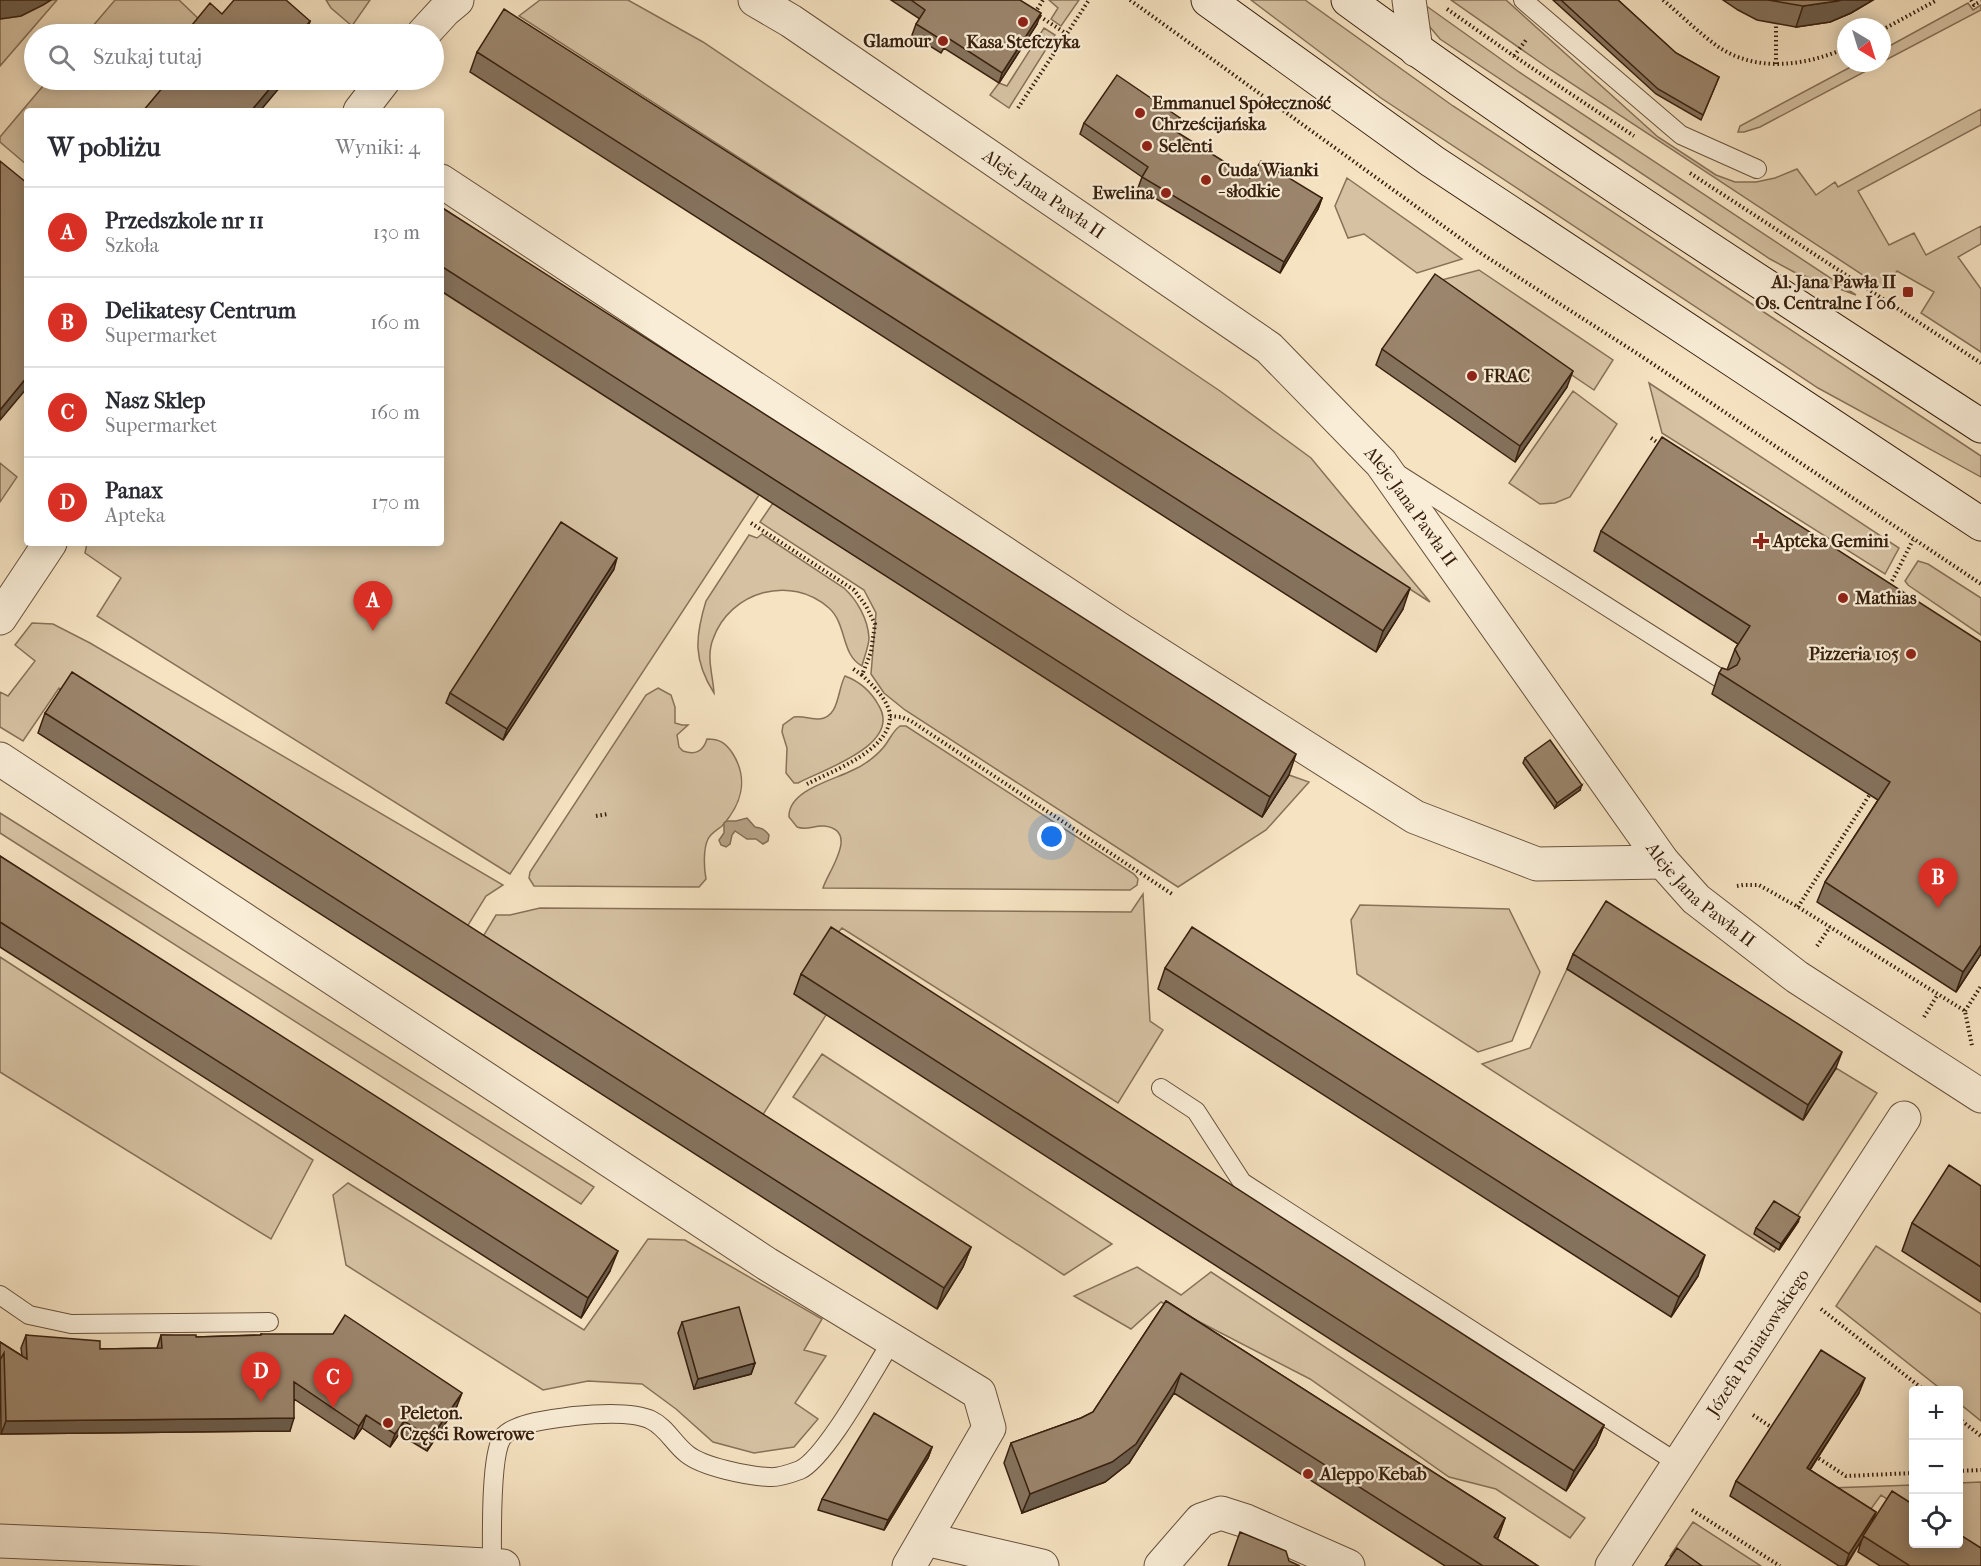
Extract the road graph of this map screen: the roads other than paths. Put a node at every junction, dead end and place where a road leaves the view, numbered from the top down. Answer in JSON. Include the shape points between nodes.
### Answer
{"nodes":[{"id":1,"x":457,"y":0,"type":"edge"},
{"id":2,"x":755,"y":0,"type":"edge"},
{"id":3,"x":1208,"y":0,"type":"edge"},
{"id":4,"x":1348,"y":0,"type":"edge"},
{"id":5,"x":1409,"y":0,"type":"edge"},
{"id":6,"x":1522,"y":0,"type":"edge"},
{"id":7,"x":432,"y":24,"type":"edge"},
{"id":8,"x":1416,"y":50,"type":"junction"},
{"id":9,"x":376,"y":90,"type":"edge"},
{"id":10,"x":362,"y":108,"type":"edge"},
{"id":11,"x":1757,"y":169,"type":"dead end"},
{"id":12,"x":444,"y":183,"type":"edge"},
{"id":13,"x":1981,"y":426,"type":"edge"},
{"id":14,"x":1381,"y":464,"type":"junction"},
{"id":15,"x":1981,"y":525,"type":"edge"},
{"id":16,"x":48,"y":546,"type":"edge"},
{"id":17,"x":0,"y":618,"type":"edge"},
{"id":18,"x":1721,"y":679,"type":"dead end"},
{"id":19,"x":0,"y":759,"type":"edge"},
{"id":20,"x":1663,"y":862,"type":"junction"},
{"id":21,"x":1161,"y":1088,"type":"dead end"},
{"id":22,"x":1981,"y":1096,"type":"edge"},
{"id":23,"x":1904,"y":1118,"type":"dead end"},
{"id":24,"x":0,"y":1295,"type":"edge"},
{"id":25,"x":269,"y":1322,"type":"dead end"},
{"id":26,"x":892,"y":1341,"type":"junction"},
{"id":27,"x":1679,"y":1464,"type":"junction"},
{"id":28,"x":14,"y":1542,"type":"edge"},
{"id":29,"x":917,"y":1552,"type":"edge"},
{"id":30,"x":215,"y":1558,"type":"edge"},
{"id":31,"x":496,"y":1566,"type":"edge"},
{"id":32,"x":1042,"y":1566,"type":"edge"},
{"id":33,"x":1161,"y":1566,"type":"edge"},
{"id":34,"x":1348,"y":1566,"type":"edge"},
{"id":35,"x":1612,"y":1566,"type":"edge"}],
"edges":[{"from":1,"to":7,"type":"street"},
{"from":2,"to":14,"type":"street","name":"Aleje Jana Pawła II","via":[[792,21],[1269,348]]},
{"from":3,"to":15,"type":"street","via":[[1432,161]]},
{"from":4,"to":8,"type":"street"},
{"from":5,"to":8,"type":"street"},
{"from":6,"to":11,"type":"lane","via":[[1681,135]]},
{"from":8,"to":13,"type":"street","via":[[1637,201]]},
{"from":9,"to":10,"type":"street"},
{"from":12,"to":20,"type":"street","via":[[1119,629],[1415,817],[1537,864]]},
{"from":14,"to":18,"type":"lane"},
{"from":14,"to":20,"type":"street","name":"Aleje Jana Pawła II"},
{"from":16,"to":17,"type":"street"},
{"from":19,"to":26,"type":"street","via":[[767,1264]]},
{"from":20,"to":22,"type":"street","name":"Aleje Jana Pawła II","via":[[1696,899],[1797,976]]},
{"from":21,"to":27,"type":"lane","via":[[1196,1111],[1242,1182]]},
{"from":23,"to":27,"type":"street","name":"Józefa Poniatowskiego"},
{"from":24,"to":25,"type":"lane","via":[[29,1315],[71,1324]]},
{"from":26,"to":29,"type":"street","via":[[980,1393],[989,1428]]},
{"from":26,"to":31,"type":"lane","via":[[826,1447],[802,1469],[772,1478],[708,1466],[687,1454],[650,1420],[627,1414],[521,1424],[502,1438],[497,1457],[492,1513]]},
{"from":27,"to":35,"type":"street","name":"Józefa Poniatowskiego"},
{"from":28,"to":30,"type":"street"},
{"from":29,"to":32,"type":"street"},
{"from":30,"to":31,"type":"street"},
{"from":33,"to":34,"type":"street","via":[[1201,1520],[1221,1513]]}]}
